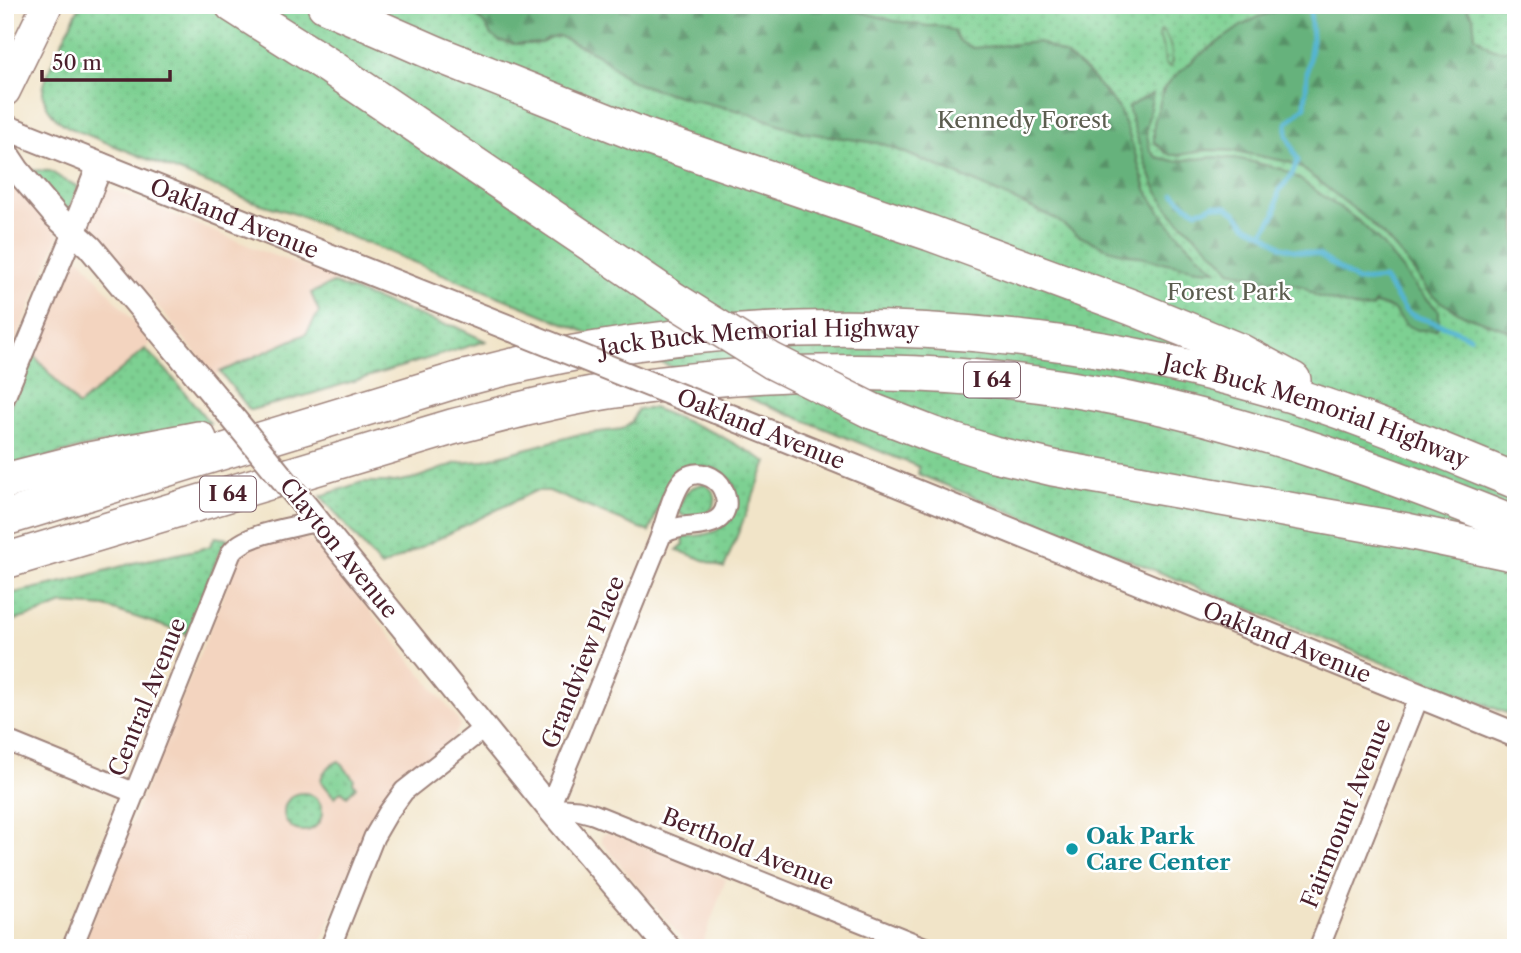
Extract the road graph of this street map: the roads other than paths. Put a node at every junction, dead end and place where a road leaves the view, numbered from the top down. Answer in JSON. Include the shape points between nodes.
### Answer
{"nodes":[{"id":1,"x":47,"y":5,"type":"edge"},
{"id":2,"x":233,"y":5,"type":"edge"},
{"id":3,"x":325,"y":5,"type":"edge"},
{"id":4,"x":17,"y":46,"type":"edge"},
{"id":5,"x":5,"y":91,"type":"edge"},
{"id":6,"x":5,"y":127,"type":"edge"},
{"id":7,"x":5,"y":152,"type":"edge"},
{"id":8,"x":100,"y":165,"type":"junction"},
{"id":9,"x":74,"y":231,"type":"junction"},
{"id":10,"x":5,"y":397,"type":"edge"},
{"id":11,"x":317,"y":424,"type":"junction"},
{"id":12,"x":1376,"y":425,"type":"junction"},
{"id":13,"x":5,"y":481,"type":"edge"},
{"id":14,"x":1516,"y":481,"type":"edge"},
{"id":15,"x":311,"y":514,"type":"junction"},
{"id":16,"x":5,"y":518,"type":"edge"},
{"id":17,"x":1516,"y":525,"type":"edge"},
{"id":18,"x":662,"y":534,"type":"dead end"},
{"id":19,"x":1516,"y":554,"type":"edge"},
{"id":20,"x":5,"y":561,"type":"edge"},
{"id":21,"x":1419,"y":696,"type":"junction"},
{"id":22,"x":484,"y":728,"type":"junction"},
{"id":23,"x":1516,"y":735,"type":"edge"},
{"id":24,"x":5,"y":740,"type":"edge"},
{"id":25,"x":135,"y":793,"type":"junction"},
{"id":26,"x":549,"y":808,"type":"junction"},
{"id":27,"x":76,"y":947,"type":"edge"},
{"id":28,"x":330,"y":948,"type":"edge"},
{"id":29,"x":668,"y":948,"type":"edge"},
{"id":30,"x":926,"y":948,"type":"edge"},
{"id":31,"x":1319,"y":948,"type":"edge"}],
"edges":[{"from":1,"to":4,"type":"main road"},
{"from":2,"to":19,"type":"highway","bridge":true,"via":[[671,298],[772,361],[873,411],[934,435],[1053,468]]},
{"from":3,"to":12,"type":"highway","via":[[641,135],[988,254],[1187,329],[1239,351]]},
{"from":4,"to":5,"type":"main road"},
{"from":6,"to":8,"type":"street","name":"Oakland Avenue"},
{"from":7,"to":9,"type":"street","name":"Clayton Avenue","via":[[56,216]]},
{"from":8,"to":9,"type":"street"},
{"from":8,"to":21,"type":"street","name":"Oakland Avenue","bridge":true},
{"from":9,"to":10,"type":"street"},
{"from":9,"to":15,"type":"street","name":"Clayton Avenue","bridge":true},
{"from":11,"to":12,"type":"highway","name":"Jack Buck Memorial Highway","number":"I 64","via":[[464,378],[591,350],[700,336],[831,328],[991,335],[1138,356],[1258,385]]},
{"from":11,"to":13,"type":"highway","via":[[195,440]]},
{"from":11,"to":16,"type":"highway","name":"Jack Buck Memorial Highway","number":"I 64"},
{"from":12,"to":14,"type":"highway","name":"Jack Buck Memorial Highway","number":"I 64"},
{"from":15,"to":22,"type":"street","name":"Clayton Avenue"},
{"from":15,"to":25,"type":"street","name":"Central Avenue","via":[[246,539],[231,553]]},
{"from":17,"to":20,"type":"highway","name":"Jack Buck Memorial Highway","number":"I 64","via":[[1307,447],[1128,399],[992,380],[825,372],[622,389],[513,411]]},
{"from":18,"to":26,"type":"street","name":"Grandview Place"},
{"from":21,"to":23,"type":"street","name":"Oakland Avenue"},
{"from":21,"to":31,"type":"street","name":"Fairmount Avenue"},
{"from":22,"to":26,"type":"street","name":"Clayton Avenue"},
{"from":22,"to":28,"type":"street","via":[[404,791],[388,813]]},
{"from":24,"to":25,"type":"street"},
{"from":25,"to":27,"type":"street","name":"Central Avenue"},
{"from":26,"to":29,"type":"street","name":"Clayton Avenue"},
{"from":26,"to":30,"type":"street","name":"Berthold Avenue","via":[[593,814]]}]}
